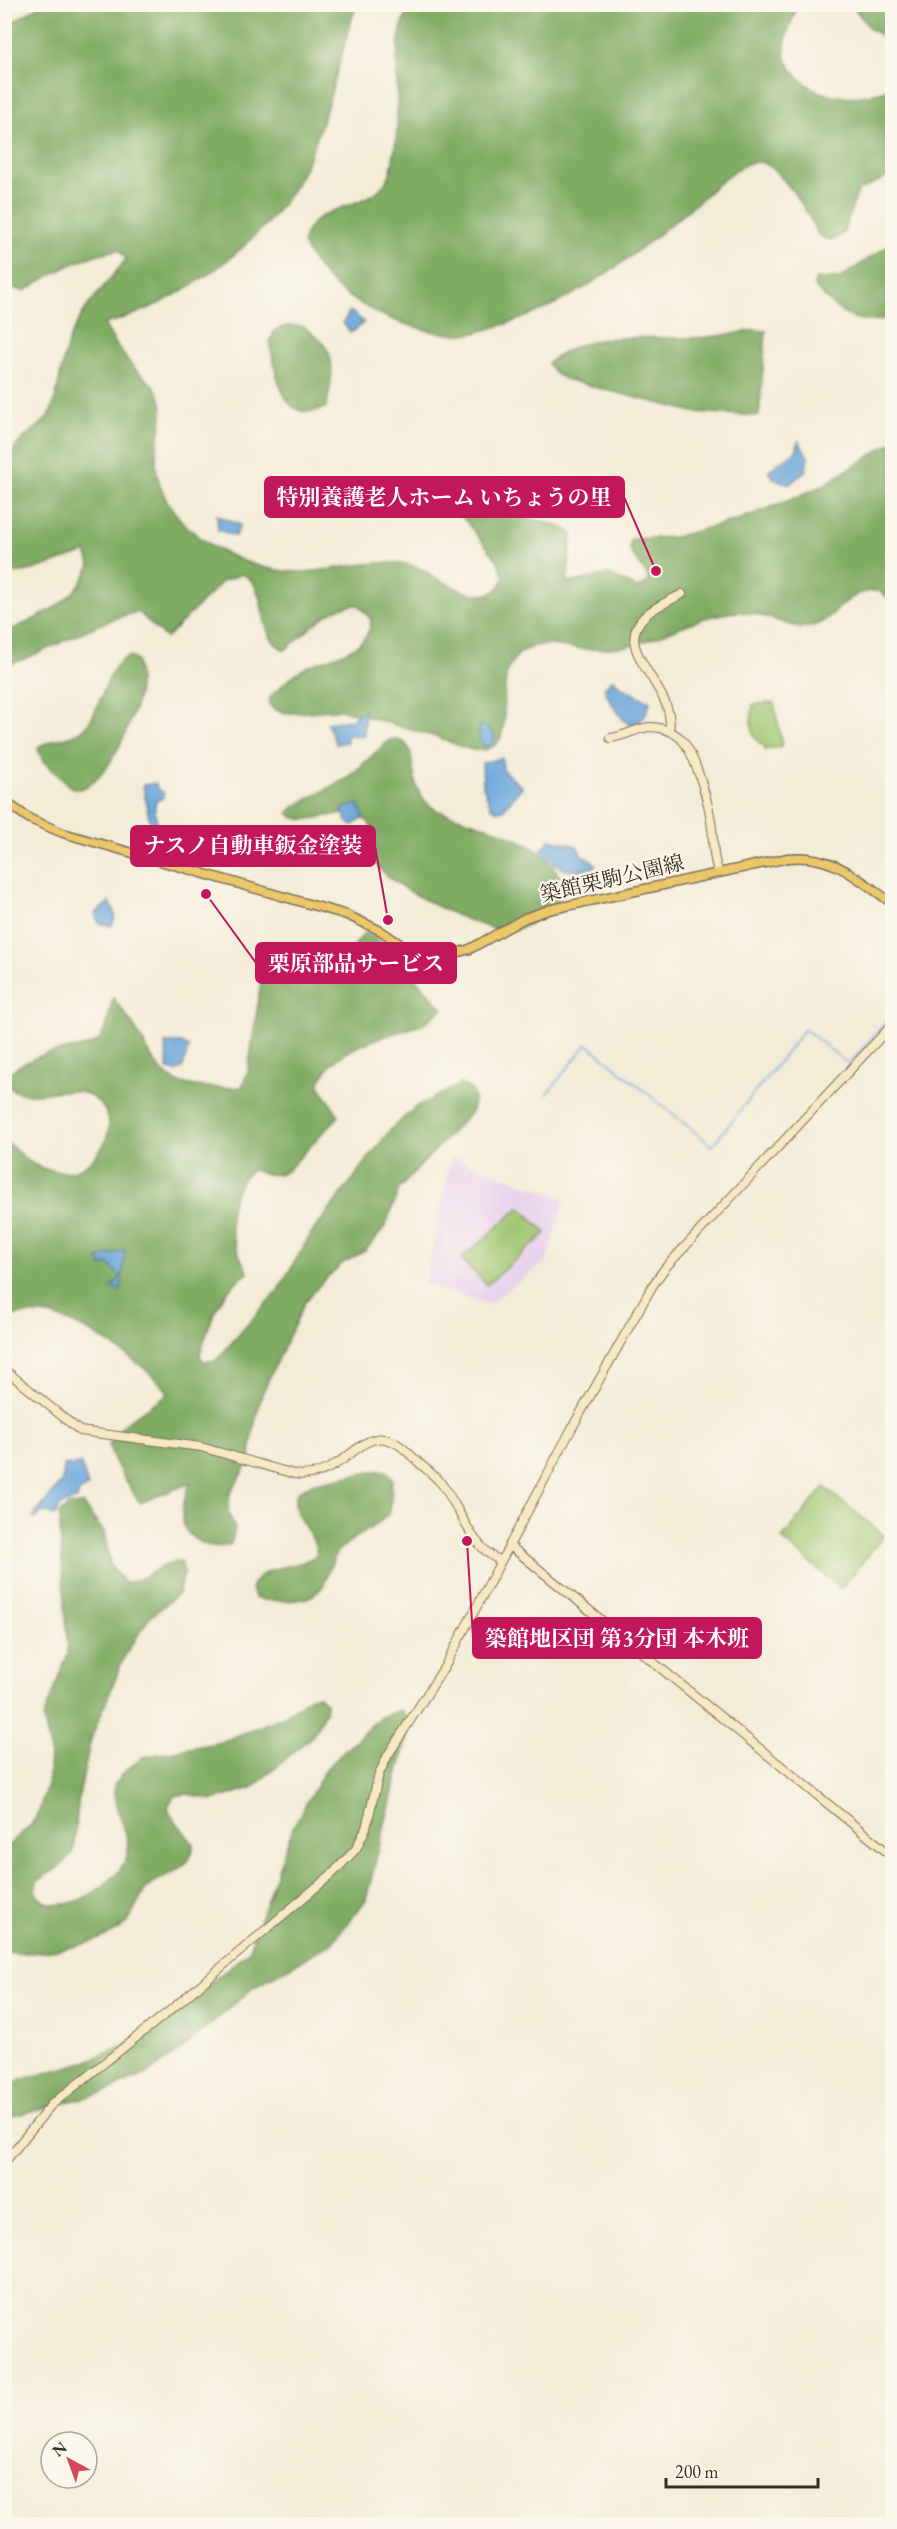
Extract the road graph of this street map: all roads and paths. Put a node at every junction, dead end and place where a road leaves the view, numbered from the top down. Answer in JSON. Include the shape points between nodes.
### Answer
{"nodes":[{"id":1,"x":682,"y":594,"type":"dead end"},
{"id":2,"x":669,"y":731,"type":"junction"},
{"id":3,"x":610,"y":738,"type":"dead end"},
{"id":4,"x":4,"y":801,"type":"edge"},
{"id":5,"x":719,"y":873,"type":"junction"},
{"id":6,"x":892,"y":903,"type":"edge"},
{"id":7,"x":892,"y":1025,"type":"edge"},
{"id":8,"x":4,"y":1369,"type":"edge"},
{"id":9,"x":509,"y":1545,"type":"junction"},
{"id":10,"x":501,"y":1561,"type":"junction"},
{"id":11,"x":892,"y":1856,"type":"edge"},
{"id":12,"x":4,"y":2163,"type":"edge"}],
"edges":[{"from":1,"to":2,"type":"street","via":[[647,614],[635,636],[635,654],[664,698],[671,721]]},
{"from":2,"to":3,"type":"street","via":[[647,727]]},
{"from":2,"to":5,"type":"street","via":[[682,740],[691,755],[710,813],[713,858]]},
{"from":4,"to":5,"type":"main road","name":"築館栗駒公園線","via":[[30,819],[63,832],[346,915],[409,950],[432,956],[460,953],[548,910]]},
{"from":5,"to":6,"type":"main road","name":"築館栗駒公園線","via":[[788,858],[814,857],[838,866]]},
{"from":7,"to":9,"type":"street","via":[[656,1280]]},
{"from":8,"to":10,"type":"street","via":[[80,1431],[201,1447],[294,1474],[324,1473],[373,1439],[399,1444],[440,1481],[478,1543],[491,1557]]},
{"from":9,"to":10,"type":"street"},
{"from":9,"to":11,"type":"street"},
{"from":10,"to":12,"type":"street","via":[[445,1666],[388,1755],[356,1849],[167,2013],[51,2105]]}]}
